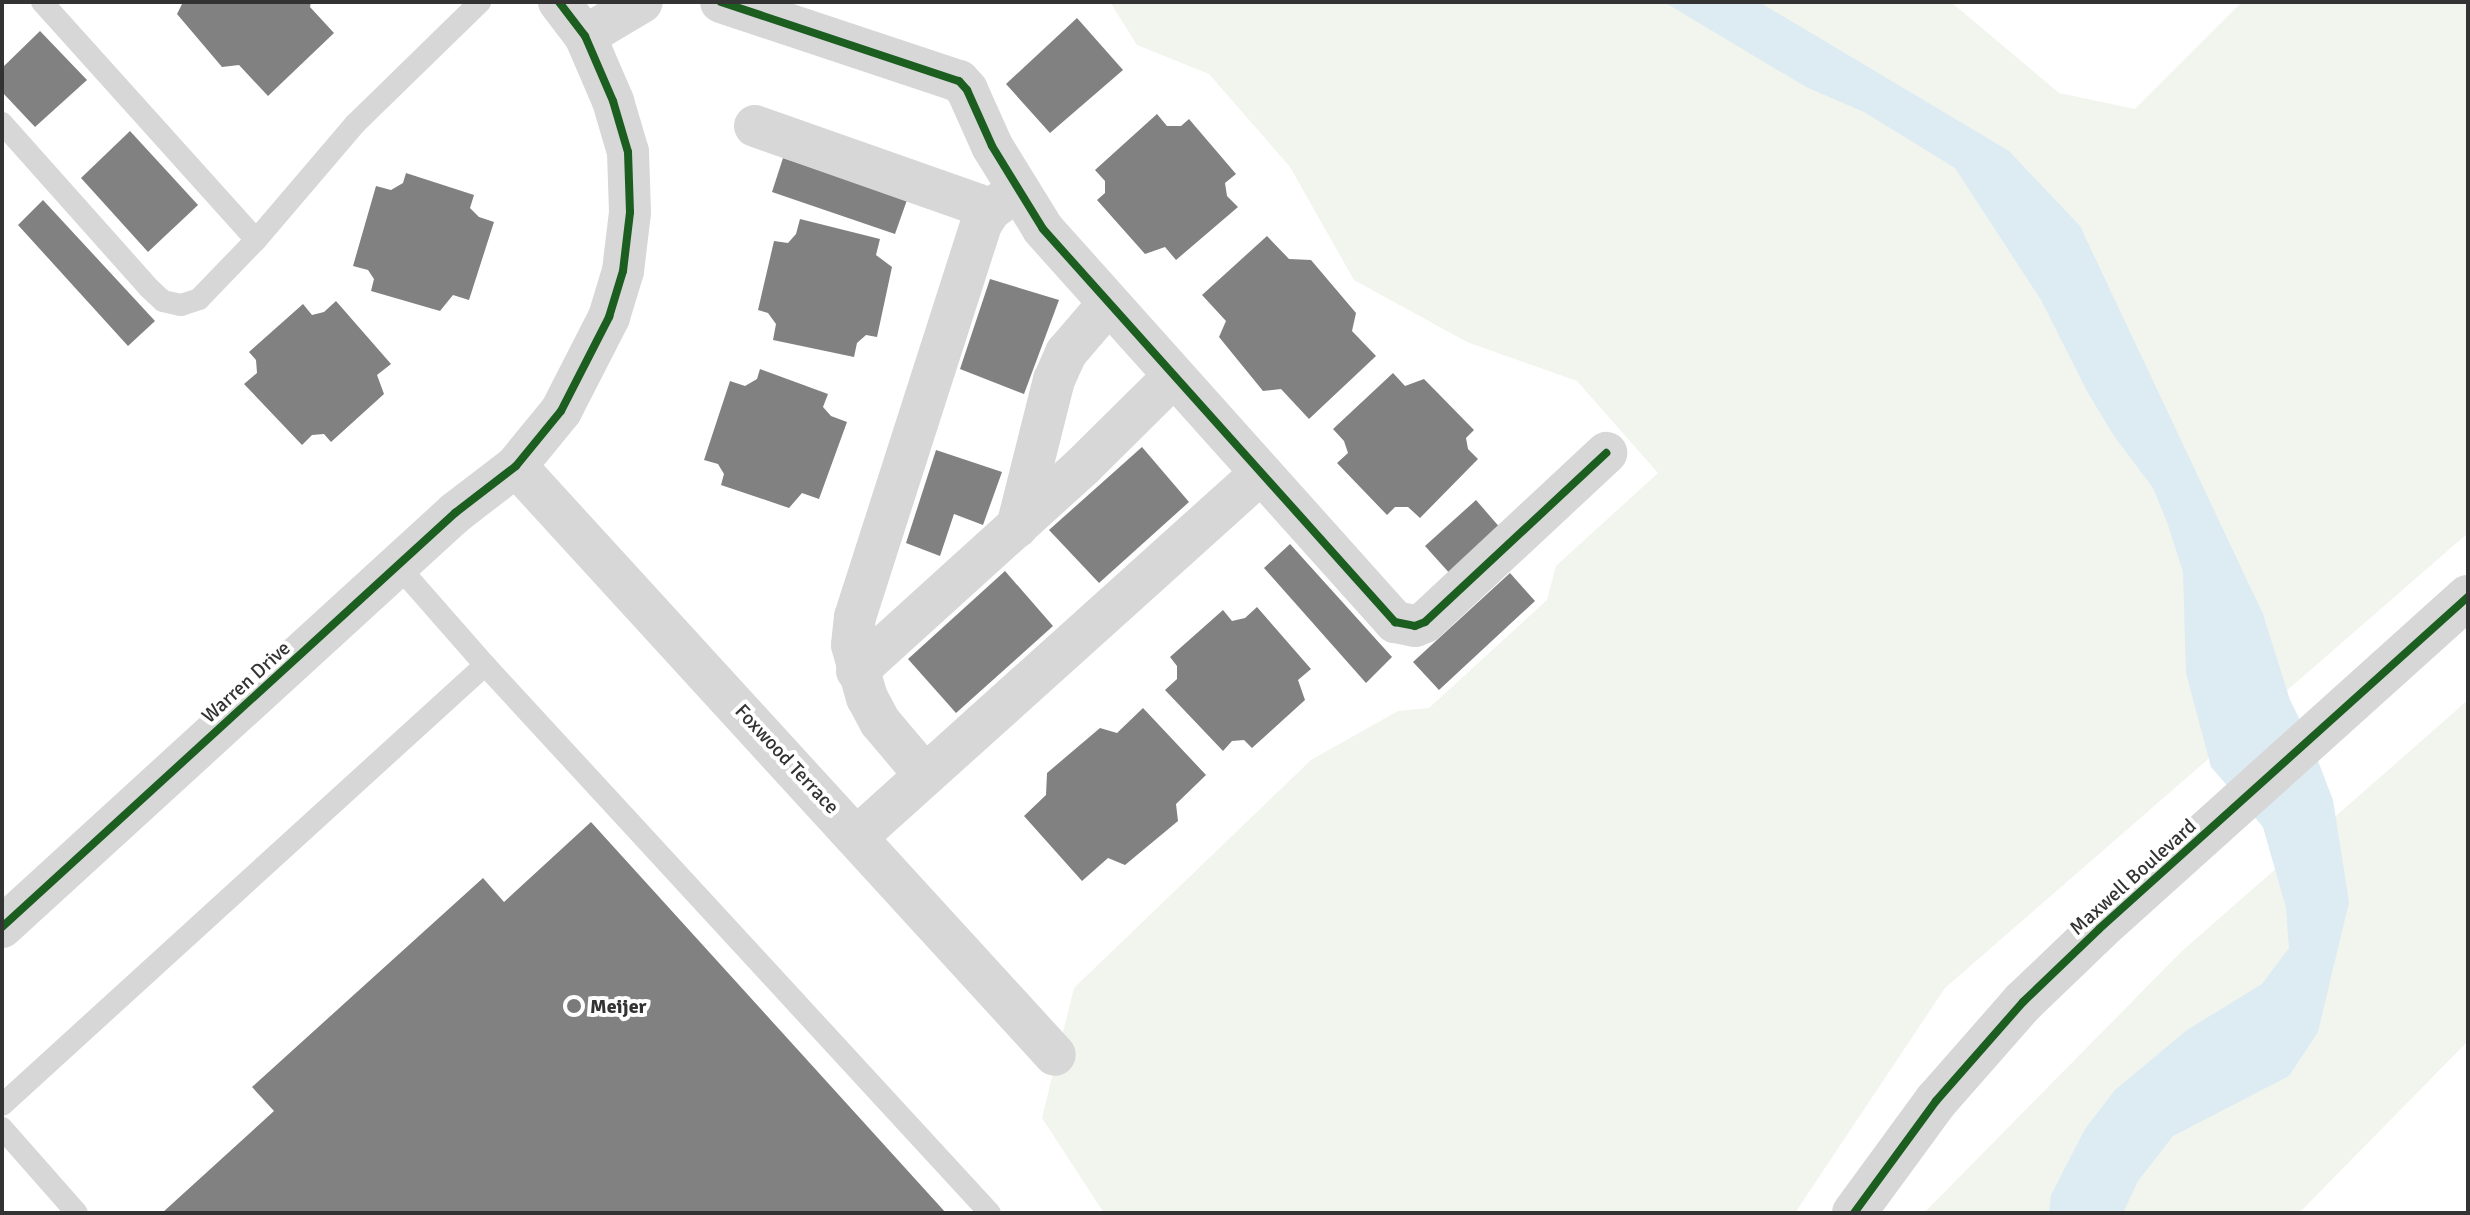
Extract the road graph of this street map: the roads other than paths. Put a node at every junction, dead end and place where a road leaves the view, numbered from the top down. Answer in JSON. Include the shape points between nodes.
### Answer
{"nodes":[{"id":1,"x":42,"y":2,"type":"edge"},
{"id":2,"x":480,"y":2,"type":"edge"},
{"id":3,"x":559,"y":2,"type":"edge"},
{"id":4,"x":642,"y":2,"type":"edge"},
{"id":5,"x":721,"y":2,"type":"edge"},
{"id":6,"x":585,"y":36,"type":"junction"},
{"id":7,"x":2,"y":123,"type":"edge"},
{"id":8,"x":755,"y":126,"type":"dead end"},
{"id":9,"x":1005,"y":200,"type":"junction"},
{"id":10,"x":256,"y":240,"type":"junction"},
{"id":11,"x":1108,"y":304,"type":"junction"},
{"id":12,"x":1173,"y":377,"type":"junction"},
{"id":13,"x":1606,"y":453,"type":"dead end"},
{"id":14,"x":516,"y":466,"type":"junction"},
{"id":15,"x":1261,"y":473,"type":"junction"},
{"id":16,"x":1017,"y":527,"type":"junction"},
{"id":17,"x":398,"y":566,"type":"junction"},
{"id":18,"x":2468,"y":597,"type":"edge"},
{"id":19,"x":485,"y":665,"type":"junction"},
{"id":20,"x":857,"y":671,"type":"junction"},
{"id":21,"x":924,"y":774,"type":"junction"},
{"id":22,"x":858,"y":836,"type":"junction"},
{"id":23,"x":2,"y":927,"type":"edge"},
{"id":24,"x":1055,"y":1055,"type":"dead end"},
{"id":25,"x":2,"y":1105,"type":"edge"},
{"id":26,"x":2,"y":1128,"type":"edge"},
{"id":27,"x":77,"y":1213,"type":"edge"},
{"id":28,"x":990,"y":1213,"type":"edge"},
{"id":29,"x":1854,"y":1213,"type":"edge"}],
"edges":[{"from":1,"to":10,"type":"lane"},
{"from":2,"to":10,"type":"lane","via":[[355,124]]},
{"from":3,"to":6,"type":"street","name":"Warren Drive"},
{"from":4,"to":6,"type":"street"},
{"from":5,"to":9,"type":"street","via":[[959,81],[992,146]]},
{"from":6,"to":14,"type":"street","name":"Warren Drive","via":[[628,152],[630,212],[623,271],[589,360],[561,411]]},
{"from":7,"to":10,"type":"lane","via":[[163,301],[181,305],[199,299]]},
{"from":8,"to":9,"type":"street"},
{"from":9,"to":11,"type":"street","via":[[1043,229]]},
{"from":9,"to":20,"type":"street","via":[[981,224],[855,617],[852,645]]},
{"from":11,"to":12,"type":"street"},
{"from":11,"to":16,"type":"street","via":[[1066,353],[1054,380]]},
{"from":12,"to":15,"type":"street"},
{"from":12,"to":16,"type":"street"},
{"from":13,"to":15,"type":"street","via":[[1415,626],[1395,622]]},
{"from":14,"to":17,"type":"street","name":"Warren Drive"},
{"from":14,"to":22,"type":"street","name":"Foxwood Terrace"},
{"from":15,"to":21,"type":"street"},
{"from":16,"to":20,"type":"street"},
{"from":17,"to":19,"type":"lane"},
{"from":17,"to":23,"type":"street","name":"Warren Drive"},
{"from":18,"to":29,"type":"street","name":"Maxwell Boulevard","via":[[2023,1002],[1936,1101]]},
{"from":19,"to":25,"type":"lane"},
{"from":19,"to":28,"type":"lane"},
{"from":20,"to":21,"type":"street","via":[[880,722]]},
{"from":21,"to":22,"type":"street"},
{"from":22,"to":24,"type":"street","name":"Foxwood Terrace"},
{"from":26,"to":27,"type":"lane"}]}
